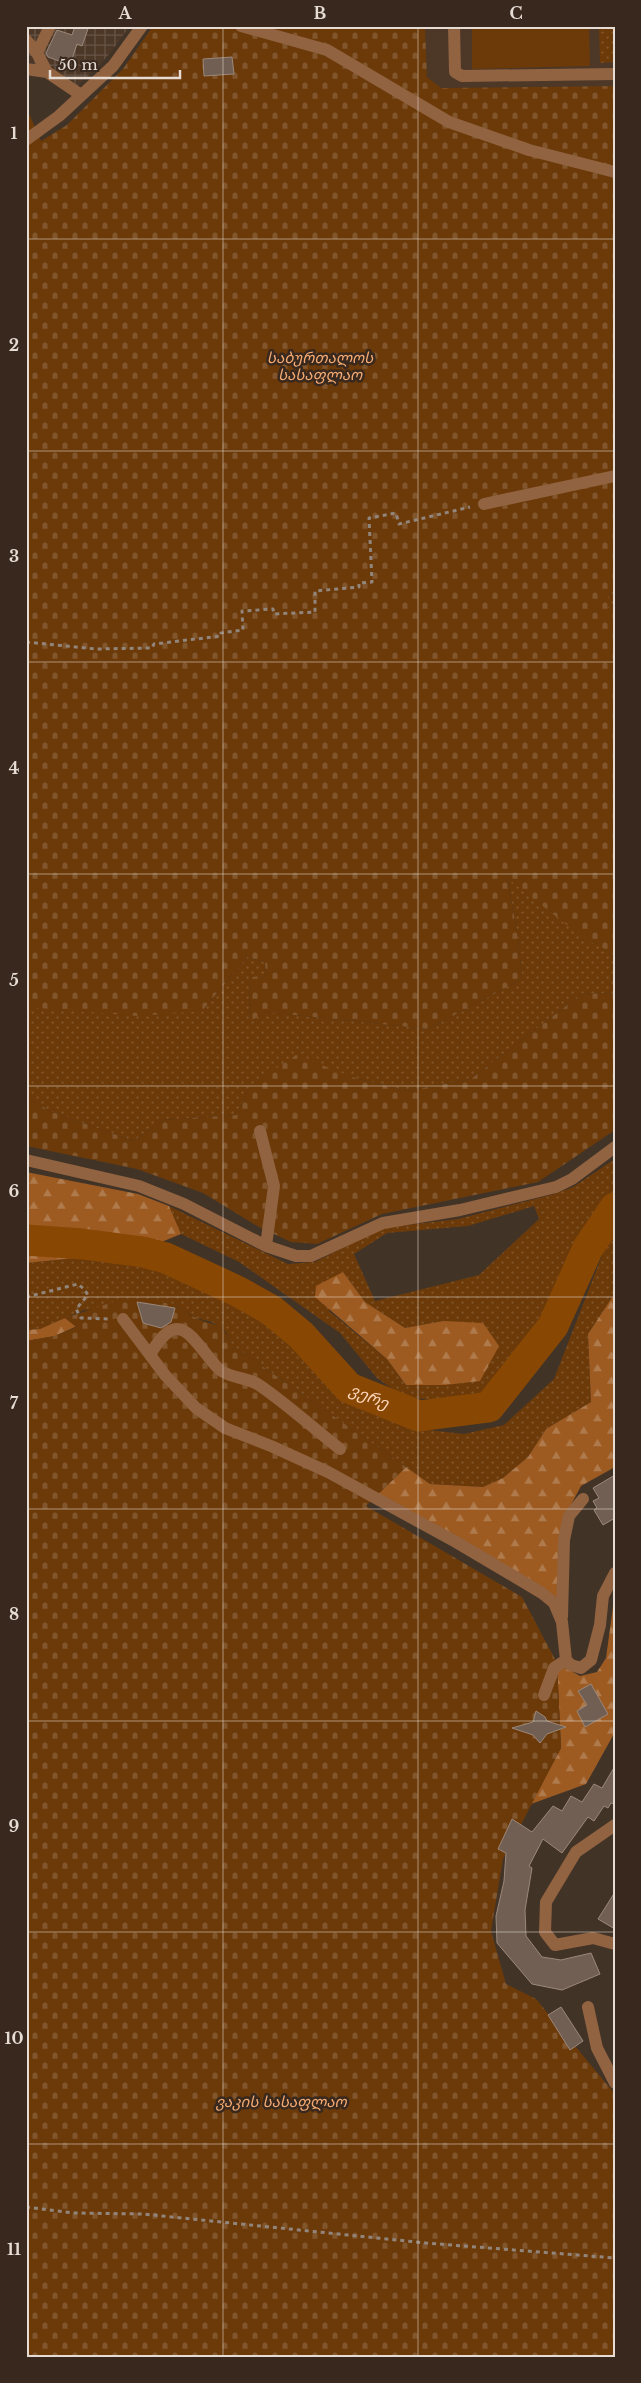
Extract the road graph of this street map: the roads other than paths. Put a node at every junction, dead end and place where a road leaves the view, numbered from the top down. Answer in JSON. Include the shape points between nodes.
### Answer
{"nodes":[{"id":1,"x":50,"y":26,"type":"edge"},
{"id":2,"x":142,"y":26,"type":"edge"},
{"id":3,"x":241,"y":26,"type":"edge"},
{"id":4,"x":454,"y":26,"type":"edge"},
{"id":5,"x":26,"y":40,"type":"edge"},
{"id":6,"x":37,"y":53,"type":"junction"},
{"id":7,"x":26,"y":69,"type":"edge"},
{"id":8,"x":47,"y":72,"type":"junction"},
{"id":9,"x":615,"y":74,"type":"edge"},
{"id":10,"x":81,"y":95,"type":"junction"},
{"id":11,"x":26,"y":140,"type":"edge"},
{"id":12,"x":615,"y":172,"type":"edge"},
{"id":13,"x":615,"y":476,"type":"edge"},
{"id":14,"x":484,"y":504,"type":"road end"},
{"id":15,"x":260,"y":1130,"type":"dead end"},
{"id":16,"x":615,"y":1147,"type":"edge"},
{"id":17,"x":26,"y":1160,"type":"edge"},
{"id":18,"x":266,"y":1246,"type":"junction"},
{"id":19,"x":123,"y":1319,"type":"road end"},
{"id":20,"x":150,"y":1354,"type":"junction"},
{"id":21,"x":340,"y":1449,"type":"dead end"},
{"id":22,"x":583,"y":1498,"type":"dead end"},
{"id":23,"x":615,"y":1573,"type":"edge"},
{"id":24,"x":562,"y":1622,"type":"junction"},
{"id":25,"x":566,"y":1660,"type":"junction"},
{"id":26,"x":544,"y":1695,"type":"dead end"},
{"id":27,"x":615,"y":1825,"type":"edge"},
{"id":28,"x":615,"y":1944,"type":"edge"},
{"id":29,"x":588,"y":2007,"type":"dead end"},
{"id":30,"x":615,"y":2083,"type":"edge"}],
"edges":[{"from":1,"to":6,"type":"street"},
{"from":2,"to":10,"type":"street","via":[[113,66]]},
{"from":3,"to":12,"type":"street","via":[[327,50],[449,122],[529,150]]},
{"from":4,"to":9,"type":"street","via":[[455,72],[462,76]]},
{"from":5,"to":6,"type":"street"},
{"from":6,"to":8,"type":"street"},
{"from":7,"to":8,"type":"street"},
{"from":8,"to":10,"type":"street"},
{"from":10,"to":11,"type":"street"},
{"from":13,"to":14,"type":"street"},
{"from":15,"to":18,"type":"street","via":[[274,1186]]},
{"from":16,"to":18,"type":"street","via":[[572,1179],[548,1190],[382,1223],[311,1256],[296,1256]]},
{"from":17,"to":18,"type":"street","via":[[139,1186],[184,1204]]},
{"from":19,"to":20,"type":"street"},
{"from":20,"to":21,"type":"street","via":[[165,1334],[179,1329],[189,1334],[220,1369],[232,1377],[257,1383]]},
{"from":20,"to":24,"type":"street","via":[[196,1408],[225,1428],[328,1472],[456,1542],[542,1593],[554,1603]]},
{"from":22,"to":24,"type":"street","via":[[569,1516],[564,1540]]},
{"from":23,"to":25,"type":"street","via":[[603,1596],[591,1660],[581,1668]]},
{"from":24,"to":25,"type":"street"},
{"from":25,"to":26,"type":"street","via":[[554,1668]]},
{"from":27,"to":28,"type":"street","via":[[576,1852],[546,1902],[545,1932],[555,1945],[593,1938]]},
{"from":29,"to":30,"type":"street","via":[[597,2048]]}]}
